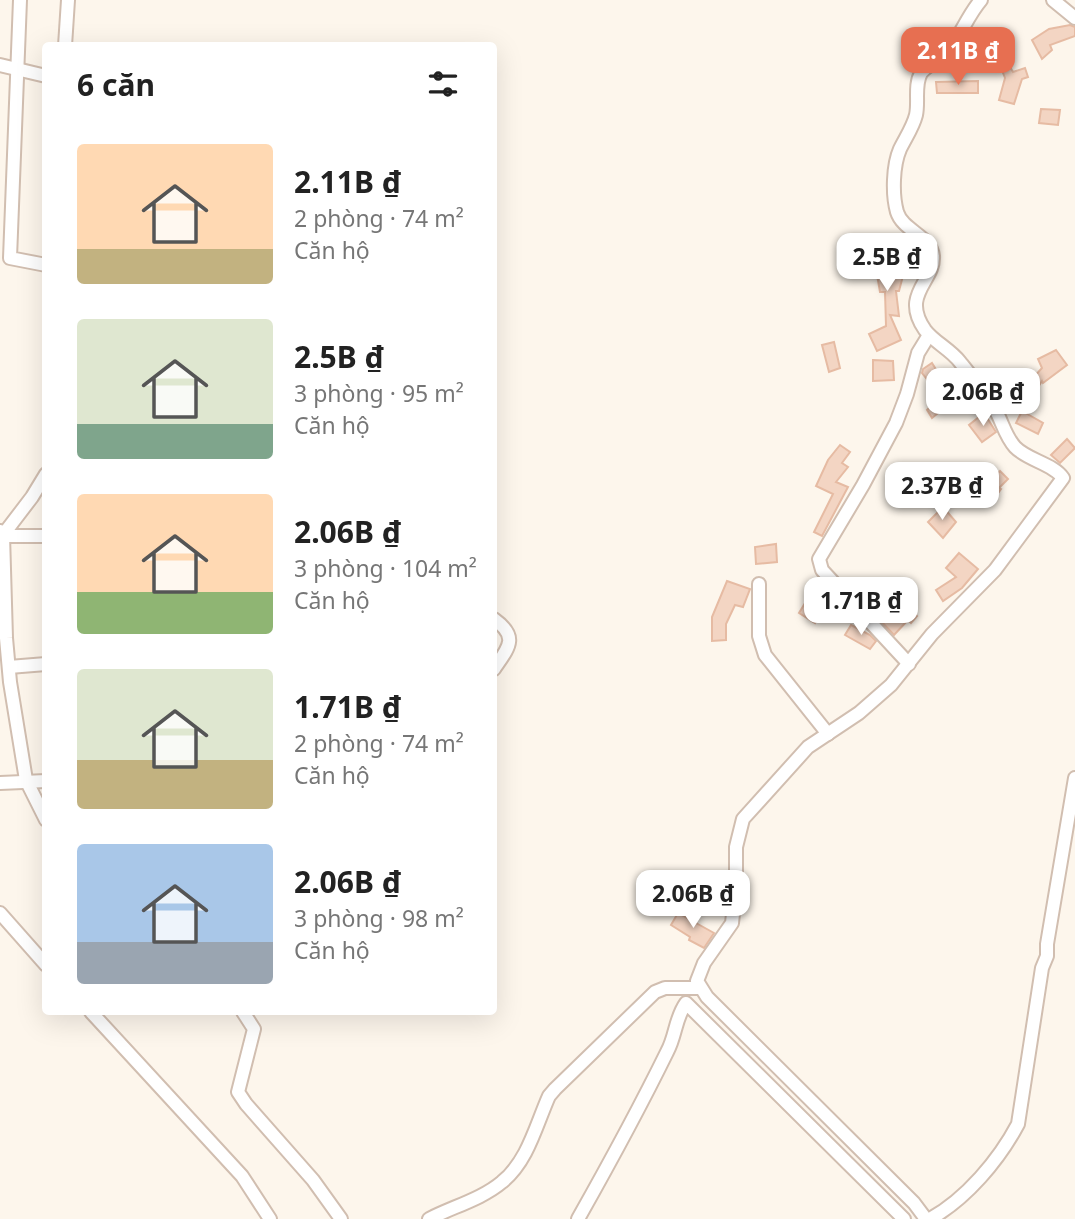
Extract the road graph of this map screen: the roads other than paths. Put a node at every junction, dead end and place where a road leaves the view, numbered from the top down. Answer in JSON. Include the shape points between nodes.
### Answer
{"nodes":[{"id":1,"x":20,"y":0,"type":"edge"},
{"id":2,"x":68,"y":0,"type":"edge"},
{"id":3,"x":981,"y":0,"type":"edge"},
{"id":4,"x":1052,"y":0,"type":"edge"},
{"id":5,"x":1075,"y":18,"type":"edge"},
{"id":6,"x":65,"y":42,"type":"edge"},
{"id":7,"x":0,"y":65,"type":"edge"},
{"id":8,"x":19,"y":70,"type":"junction"},
{"id":9,"x":42,"y":75,"type":"edge"},
{"id":10,"x":5,"y":258,"type":"edge"},
{"id":11,"x":42,"y":264,"type":"edge"},
{"id":12,"x":929,"y":335,"type":"junction"},
{"id":13,"x":42,"y":481,"type":"edge"},
{"id":14,"x":1,"y":534,"type":"edge"},
{"id":15,"x":42,"y":536,"type":"edge"},
{"id":16,"x":760,"y":584,"type":"dead end"},
{"id":17,"x":497,"y":620,"type":"edge"},
{"id":18,"x":42,"y":664,"type":"edge"},
{"id":19,"x":909,"y":664,"type":"junction"},
{"id":20,"x":497,"y":665,"type":"edge"},
{"id":21,"x":9,"y":667,"type":"junction"},
{"id":22,"x":828,"y":734,"type":"junction"},
{"id":23,"x":1075,"y":778,"type":"edge"},
{"id":24,"x":26,"y":780,"type":"junction"},
{"id":25,"x":42,"y":780,"type":"edge"},
{"id":26,"x":0,"y":783,"type":"edge"},
{"id":27,"x":42,"y":812,"type":"edge"},
{"id":28,"x":0,"y":913,"type":"edge"},
{"id":29,"x":42,"y":960,"type":"edge"},
{"id":30,"x":700,"y":988,"type":"junction"},
{"id":31,"x":94,"y":1015,"type":"edge"},
{"id":32,"x":245,"y":1015,"type":"edge"},
{"id":33,"x":270,"y":1219,"type":"edge"},
{"id":34,"x":341,"y":1219,"type":"edge"},
{"id":35,"x":429,"y":1219,"type":"edge"},
{"id":36,"x":578,"y":1219,"type":"edge"},
{"id":37,"x":904,"y":1219,"type":"edge"},
{"id":38,"x":928,"y":1219,"type":"edge"}],
"edges":[{"from":1,"to":8,"type":"street"},
{"from":2,"to":6,"type":"street"},
{"from":3,"to":12,"type":"street","via":[[945,55],[922,72],[917,113],[896,159],[898,215],[932,250],[930,270],[916,301]]},
{"from":4,"to":5,"type":"street"},
{"from":7,"to":8,"type":"street"},
{"from":8,"to":9,"type":"street"},
{"from":8,"to":10,"type":"street"},
{"from":10,"to":11,"type":"street"},
{"from":12,"to":19,"type":"street","via":[[918,353],[896,423],[819,559],[822,570]]},
{"from":12,"to":19,"type":"street","via":[[961,362],[1016,448],[1063,478],[995,570]]},
{"from":13,"to":14,"type":"street"},
{"from":14,"to":15,"type":"street"},
{"from":14,"to":21,"type":"street"},
{"from":16,"to":22,"type":"street","via":[[759,636],[765,655]]},
{"from":17,"to":20,"type":"street","via":[[510,638]]},
{"from":18,"to":21,"type":"street"},
{"from":19,"to":22,"type":"street","via":[[859,713]]},
{"from":21,"to":24,"type":"street"},
{"from":22,"to":30,"type":"street","via":[[808,747],[743,819],[736,846],[733,923],[698,974]]},
{"from":23,"to":38,"type":"street","via":[[1018,1124],[987,1168],[943,1212]]},
{"from":24,"to":25,"type":"street"},
{"from":24,"to":26,"type":"street"},
{"from":24,"to":27,"type":"street"},
{"from":28,"to":29,"type":"street"},
{"from":30,"to":35,"type":"street","via":[[655,992],[549,1096],[524,1154],[509,1176]]},
{"from":30,"to":38,"type":"street"},
{"from":31,"to":33,"type":"street","via":[[242,1176]]},
{"from":32,"to":34,"type":"street","via":[[254,1029],[238,1091]]},
{"from":36,"to":37,"type":"street","via":[[673,1041],[678,1014],[686,1003]]}]}
